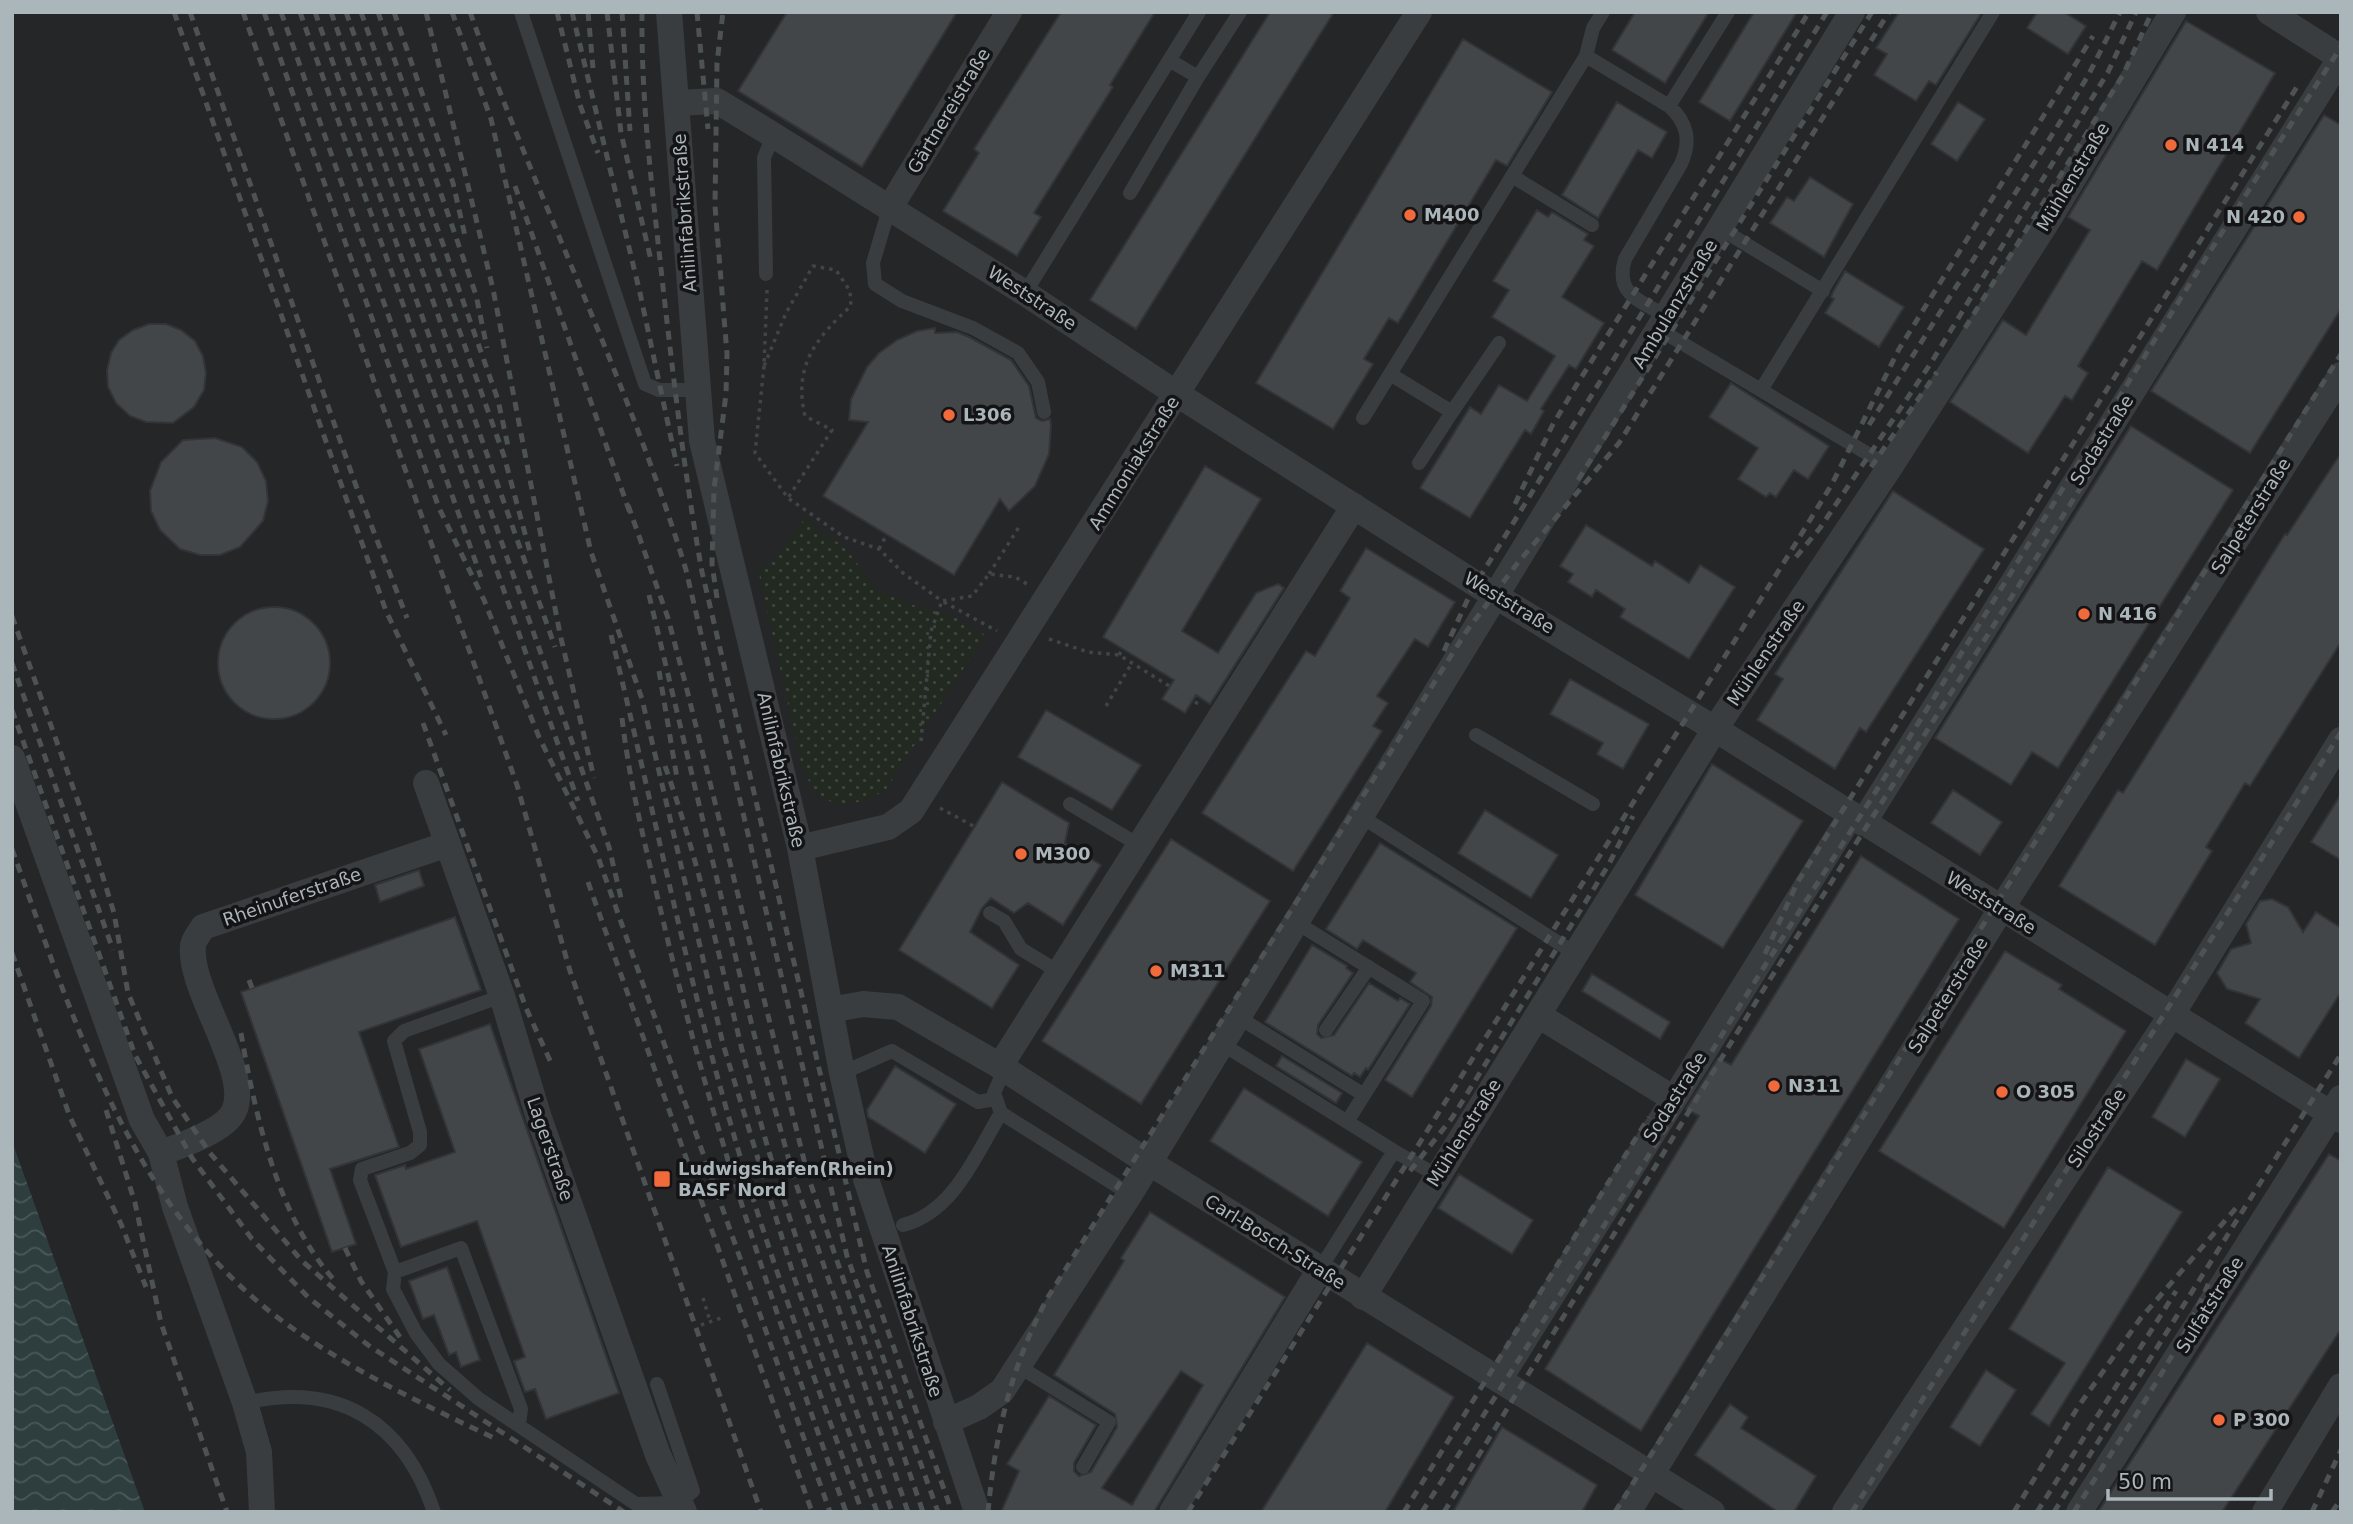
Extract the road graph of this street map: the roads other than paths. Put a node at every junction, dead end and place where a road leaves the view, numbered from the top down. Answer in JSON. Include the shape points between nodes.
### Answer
{"nodes":[{"id":1,"x":521,"y":12,"type":"edge"},
{"id":2,"x":669,"y":12,"type":"edge"},
{"id":3,"x":1009,"y":12,"type":"edge"},
{"id":4,"x":1199,"y":12,"type":"edge"},
{"id":5,"x":1240,"y":12,"type":"edge"},
{"id":6,"x":1419,"y":12,"type":"edge"},
{"id":7,"x":1603,"y":12,"type":"edge"},
{"id":8,"x":1728,"y":12,"type":"edge"},
{"id":9,"x":1852,"y":12,"type":"edge"},
{"id":10,"x":1993,"y":12,"type":"edge"},
{"id":11,"x":2172,"y":12,"type":"edge"},
{"id":12,"x":2269,"y":12,"type":"edge"},
{"id":13,"x":1586,"y":56,"type":"junction"},
{"id":14,"x":2341,"y":58,"type":"edge"},
{"id":15,"x":1170,"y":60,"type":"junction"},
{"id":16,"x":1198,"y":77,"type":"junction"},
{"id":17,"x":676,"y":103,"type":"junction"},
{"id":18,"x":1669,"y":106,"type":"junction"},
{"id":19,"x":773,"y":135,"type":"junction"},
{"id":20,"x":1512,"y":176,"type":"junction"},
{"id":21,"x":1130,"y":193,"type":"dead end"},
{"id":22,"x":889,"y":209,"type":"junction"},
{"id":23,"x":1592,"y":225,"type":"dead end"},
{"id":24,"x":1721,"y":229,"type":"junction"},
{"id":25,"x":766,"y":274,"type":"road end"},
{"id":26,"x":1823,"y":290,"type":"junction"},
{"id":27,"x":1026,"y":293,"type":"junction"},
{"id":28,"x":1664,"y":323,"type":"junction"},
{"id":29,"x":1499,"y":343,"type":"dead end"},
{"id":30,"x":1390,"y":374,"type":"junction"},
{"id":31,"x":2341,"y":375,"type":"edge"},
{"id":32,"x":698,"y":390,"type":"junction"},
{"id":33,"x":1761,"y":390,"type":"junction"},
{"id":34,"x":1177,"y":394,"type":"junction"},
{"id":35,"x":1044,"y":412,"type":"dead end"},
{"id":36,"x":1452,"y":412,"type":"junction"},
{"id":37,"x":1363,"y":418,"type":"dead end"},
{"id":38,"x":1419,"y":463,"type":"dead end"},
{"id":39,"x":1890,"y":467,"type":"junction"},
{"id":40,"x":1354,"y":506,"type":"junction"},
{"id":41,"x":1497,"y":596,"type":"junction"},
{"id":42,"x":1716,"y":729,"type":"junction"},
{"id":43,"x":1476,"y":735,"type":"dead end"},
{"id":44,"x":2341,"y":740,"type":"edge"},
{"id":45,"x":12,"y":758,"type":"edge"},
{"id":46,"x":426,"y":783,"type":"dead end"},
{"id":47,"x":1070,"y":804,"type":"dead end"},
{"id":48,"x":1593,"y":804,"type":"dead end"},
{"id":49,"x":1362,"y":817,"type":"junction"},
{"id":50,"x":1857,"y":819,"type":"junction"},
{"id":51,"x":448,"y":844,"type":"junction"},
{"id":52,"x":1139,"y":845,"type":"junction"},
{"id":53,"x":800,"y":848,"type":"junction"},
{"id":54,"x":2001,"y":909,"type":"junction"},
{"id":55,"x":990,"y":913,"type":"dead end"},
{"id":56,"x":1297,"y":923,"type":"junction"},
{"id":57,"x":1576,"y":954,"type":"junction"},
{"id":58,"x":1369,"y":967,"type":"junction"},
{"id":59,"x":1059,"y":972,"type":"junction"},
{"id":60,"x":502,"y":996,"type":"junction"},
{"id":61,"x":830,"y":1010,"type":"junction"},
{"id":62,"x":2172,"y":1014,"type":"junction"},
{"id":63,"x":1538,"y":1015,"type":"junction"},
{"id":64,"x":1238,"y":1017,"type":"junction"},
{"id":65,"x":1326,"y":1030,"type":"dead end"},
{"id":66,"x":1222,"y":1044,"type":"junction"},
{"id":67,"x":1002,"y":1068,"type":"junction"},
{"id":68,"x":842,"y":1073,"type":"junction"},
{"id":69,"x":1364,"y":1095,"type":"junction"},
{"id":70,"x":1674,"y":1099,"type":"junction"},
{"id":71,"x":998,"y":1106,"type":"junction"},
{"id":72,"x":2337,"y":1111,"type":"edge"},
{"id":73,"x":1347,"y":1122,"type":"junction"},
{"id":74,"x":1394,"y":1151,"type":"junction"},
{"id":75,"x":161,"y":1153,"type":"junction"},
{"id":76,"x":1149,"y":1163,"type":"junction"},
{"id":77,"x":1438,"y":1176,"type":"junction"},
{"id":78,"x":1130,"y":1194,"type":"junction"},
{"id":79,"x":903,"y":1225,"type":"dead end"},
{"id":80,"x":1320,"y":1269,"type":"junction"},
{"id":81,"x":395,"y":1272,"type":"junction"},
{"id":82,"x":1363,"y":1297,"type":"junction"},
{"id":83,"x":1018,"y":1366,"type":"junction"},
{"id":84,"x":1499,"y":1380,"type":"junction"},
{"id":85,"x":657,"y":1384,"type":"dead end"},
{"id":86,"x":2341,"y":1386,"type":"edge"},
{"id":87,"x":246,"y":1403,"type":"junction"},
{"id":88,"x":946,"y":1422,"type":"junction"},
{"id":89,"x":519,"y":1426,"type":"junction"},
{"id":90,"x":1083,"y":1467,"type":"dead end"},
{"id":91,"x":1651,"y":1475,"type":"junction"},
{"id":92,"x":681,"y":1507,"type":"edge"},
{"id":93,"x":262,"y":1512,"type":"edge"},
{"id":94,"x":434,"y":1512,"type":"edge"},
{"id":95,"x":977,"y":1512,"type":"edge"},
{"id":96,"x":1172,"y":1512,"type":"edge"},
{"id":97,"x":1628,"y":1512,"type":"edge"},
{"id":98,"x":1712,"y":1512,"type":"edge"},
{"id":99,"x":1845,"y":1512,"type":"edge"},
{"id":100,"x":2079,"y":1512,"type":"edge"},
{"id":101,"x":2265,"y":1512,"type":"edge"}],
"edges":[{"from":1,"to":32,"type":"lane","via":[[645,384],[659,390]]},
{"from":2,"to":17,"type":"street","name":"Anilinfabrikstraße"},
{"from":3,"to":22,"type":"street","name":"Gärtnereistraße"},
{"from":4,"to":15,"type":"lane"},
{"from":5,"to":16,"type":"lane"},
{"from":6,"to":34,"type":"street","name":"Ammoniakstraße"},
{"from":7,"to":13,"type":"lane","via":[[1593,28]]},
{"from":8,"to":18,"type":"lane"},
{"from":9,"to":24,"type":"street","name":"Ambulanzstraße"},
{"from":10,"to":26,"type":"lane"},
{"from":11,"to":39,"type":"street","name":"Mühlenstraße","via":[[2050,217]]},
{"from":12,"to":14,"type":"street"},
{"from":13,"to":18,"type":"lane"},
{"from":13,"to":20,"type":"lane"},
{"from":14,"to":50,"type":"street","name":"Sodastraße"},
{"from":15,"to":16,"type":"lane"},
{"from":15,"to":27,"type":"lane"},
{"from":16,"to":21,"type":"lane"},
{"from":17,"to":19,"type":"street","name":"Weststraße","via":[[717,101]]},
{"from":17,"to":32,"type":"street","name":"Anilinfabrikstraße"},
{"from":18,"to":28,"type":"lane","via":[[1688,133],[1688,148],[1621,272],[1623,286]]},
{"from":19,"to":22,"type":"street","name":"Weststraße"},
{"from":19,"to":25,"type":"lane","via":[[764,158]]},
{"from":20,"to":23,"type":"lane"},
{"from":20,"to":30,"type":"lane"},
{"from":22,"to":27,"type":"street","name":"Weststraße"},
{"from":22,"to":35,"type":"lane","via":[[873,263],[875,284],[902,301],[972,328],[1018,353],[1038,382]]},
{"from":24,"to":26,"type":"lane"},
{"from":24,"to":28,"type":"street","name":"Ambulanzstraße"},
{"from":26,"to":33,"type":"lane"},
{"from":27,"to":34,"type":"street","name":"Weststraße"},
{"from":28,"to":33,"type":"lane"},
{"from":28,"to":41,"type":"street","name":"Ambulanzstraße"},
{"from":29,"to":36,"type":"lane"},
{"from":30,"to":36,"type":"lane"},
{"from":30,"to":37,"type":"lane"},
{"from":31,"to":54,"type":"street","name":"Salpeterstraße"},
{"from":32,"to":53,"type":"street","name":"Anilinfabrikstraße","via":[[702,441]]},
{"from":33,"to":39,"type":"lane"},
{"from":34,"to":40,"type":"street","name":"Weststraße"},
{"from":34,"to":53,"type":"street","name":"Ammoniakstraße","via":[[911,811],[888,827]]},
{"from":36,"to":38,"type":"lane"},
{"from":39,"to":42,"type":"street","name":"Mühlenstraße"},
{"from":40,"to":41,"type":"street","name":"Weststraße"},
{"from":40,"to":52,"type":"street"},
{"from":41,"to":42,"type":"street","name":"Weststraße"},
{"from":41,"to":49,"type":"street","name":"Ambulanzstraße"},
{"from":42,"to":50,"type":"street","name":"Weststraße"},
{"from":42,"to":57,"type":"street","name":"Mühlenstraße"},
{"from":43,"to":48,"type":"lane"},
{"from":44,"to":62,"type":"street","name":"Silostraße"},
{"from":45,"to":75,"type":"street","via":[[142,1120]]},
{"from":46,"to":51,"type":"street","name":"Lagerstraße"},
{"from":47,"to":52,"type":"lane"},
{"from":49,"to":56,"type":"street","name":"Ambulanzstraße"},
{"from":49,"to":57,"type":"lane"},
{"from":50,"to":54,"type":"street","name":"Weststraße"},
{"from":50,"to":70,"type":"street","name":"Sodastraße"},
{"from":51,"to":60,"type":"street","name":"Lagerstraße"},
{"from":51,"to":75,"type":"street","name":"Rheinuferstraße","via":[[203,928],[192,943],[195,968],[230,1064],[236,1091],[234,1111],[222,1124]]},
{"from":52,"to":59,"type":"street"},
{"from":53,"to":61,"type":"street","name":"Anilinfabrikstraße"},
{"from":54,"to":62,"type":"street","name":"Weststraße"},
{"from":54,"to":91,"type":"street","name":"Salpeterstraße"},
{"from":55,"to":59,"type":"lane","via":[[1004,921],[1021,949]]},
{"from":56,"to":58,"type":"lane"},
{"from":56,"to":64,"type":"street","name":"Ambulanzstraße"},
{"from":57,"to":63,"type":"street","name":"Mühlenstraße"},
{"from":58,"to":65,"type":"lane"},
{"from":58,"to":69,"type":"lane","via":[[1423,1001]]},
{"from":59,"to":67,"type":"street"},
{"from":60,"to":81,"type":"lane","via":[[404,1031],[394,1041],[420,1145],[410,1153],[362,1169],[360,1180]]},
{"from":60,"to":92,"type":"street","name":"Lagerstraße","via":[[539,1118]]},
{"from":61,"to":67,"type":"street","name":"Carl-Bosch-Straße","via":[[863,1004],[898,1007]]},
{"from":61,"to":68,"type":"street","name":"Anilinfabrikstraße"},
{"from":62,"to":72,"type":"street","name":"Weststraße"},
{"from":62,"to":99,"type":"street","name":"Silostraße"},
{"from":63,"to":70,"type":"street"},
{"from":63,"to":77,"type":"street","name":"Mühlenstraße"},
{"from":64,"to":66,"type":"street","name":"Ambulanzstraße"},
{"from":64,"to":69,"type":"lane"},
{"from":66,"to":73,"type":"lane"},
{"from":66,"to":76,"type":"street","name":"Ambulanzstraße"},
{"from":67,"to":71,"type":"lane","via":[[995,1087]]},
{"from":67,"to":76,"type":"street","name":"Carl-Bosch-Straße"},
{"from":68,"to":71,"type":"lane","via":[[892,1051],[978,1102]]},
{"from":68,"to":88,"type":"street","name":"Anilinfabrikstraße","via":[[866,1179]]},
{"from":69,"to":73,"type":"lane"},
{"from":70,"to":84,"type":"street","name":"Sodastraße"},
{"from":71,"to":78,"type":"lane"},
{"from":71,"to":79,"type":"lane","via":[[944,1202]]},
{"from":72,"to":100,"type":"street","name":"Sulfatstraße"},
{"from":73,"to":74,"type":"lane"},
{"from":74,"to":77,"type":"lane"},
{"from":74,"to":80,"type":"lane"},
{"from":75,"to":87,"type":"street","via":[[175,1208]]},
{"from":76,"to":78,"type":"street","name":"Ambulanzstraße"},
{"from":76,"to":80,"type":"street","name":"Carl-Bosch-Straße"},
{"from":77,"to":82,"type":"street","name":"Mühlenstraße"},
{"from":78,"to":83,"type":"street","name":"Ambulanzstraße"},
{"from":80,"to":82,"type":"street","name":"Carl-Bosch-Straße"},
{"from":80,"to":96,"type":"street"},
{"from":81,"to":89,"type":"lane","via":[[393,1289],[439,1364]]},
{"from":81,"to":89,"type":"lane","via":[[461,1248],[520,1409]]},
{"from":82,"to":84,"type":"street","name":"Carl-Bosch-Straße"},
{"from":83,"to":88,"type":"street","name":"Ambulanzstraße","via":[[994,1398]]},
{"from":83,"to":90,"type":"lane","via":[[1109,1422]]},
{"from":84,"to":91,"type":"street","name":"Carl-Bosch-Straße"},
{"from":85,"to":92,"type":"lane","via":[[692,1484],[693,1491]]},
{"from":86,"to":101,"type":"street"},
{"from":87,"to":93,"type":"street","via":[[259,1452]]},
{"from":87,"to":94,"type":"lane","via":[[302,1395],[354,1411],[390,1433],[416,1468]]},
{"from":88,"to":95,"type":"street","name":"Anilinfabrikstraße"},
{"from":89,"to":92,"type":"lane","via":[[636,1504]]},
{"from":91,"to":97,"type":"street","name":"Salpeterstraße"},
{"from":91,"to":98,"type":"street","name":"Carl-Bosch-Straße"}]}
